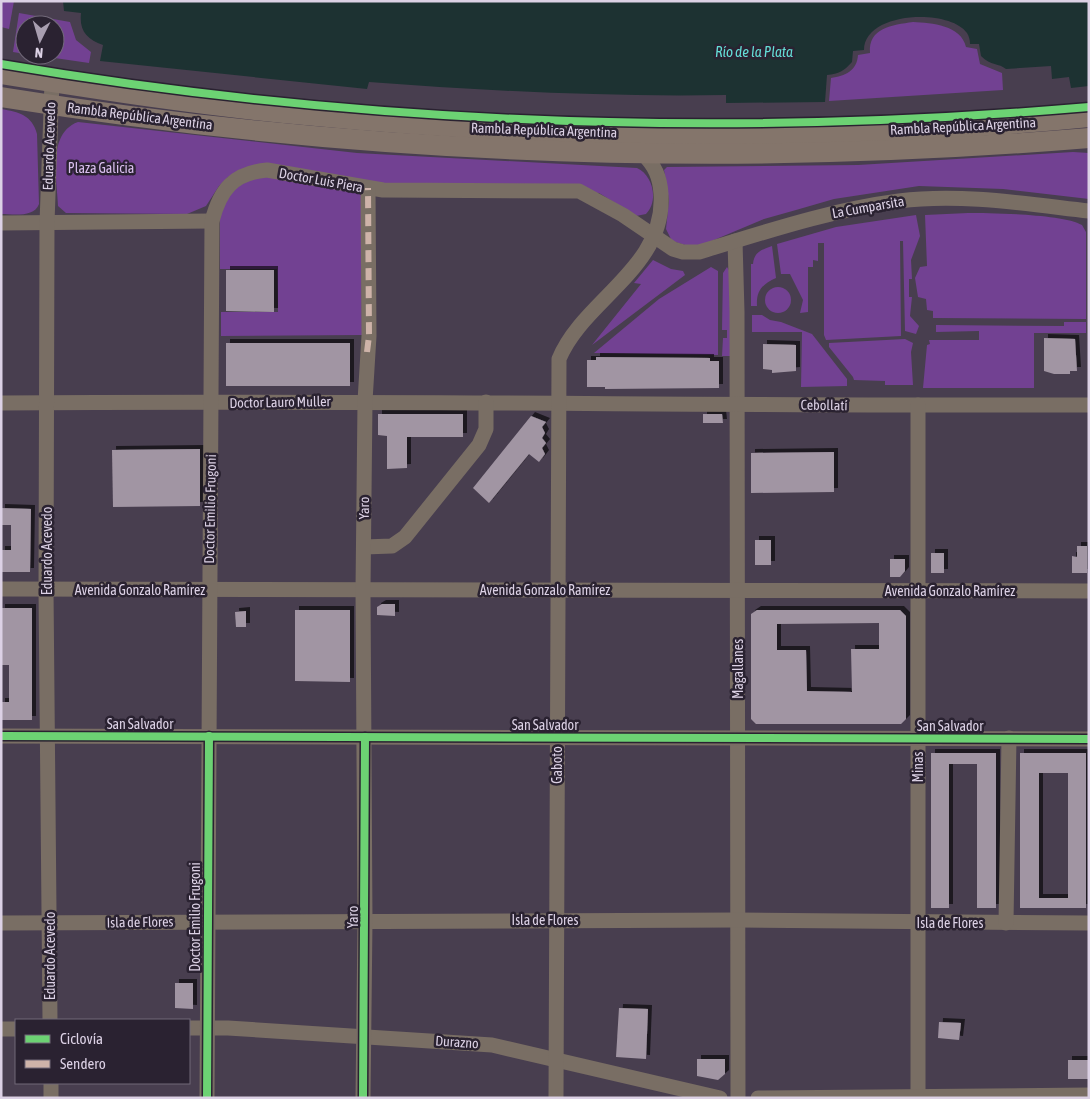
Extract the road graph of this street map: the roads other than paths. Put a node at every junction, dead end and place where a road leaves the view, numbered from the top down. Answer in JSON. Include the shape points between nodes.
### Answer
{"nodes":[{"id":1,"x":1,"y":74,"type":"edge"},
{"id":2,"x":52,"y":82,"type":"junction"},
{"id":3,"x":1,"y":97,"type":"edge"},
{"id":4,"x":50,"y":104,"type":"junction"},
{"id":5,"x":1089,"y":117,"type":"edge"},
{"id":6,"x":1089,"y":138,"type":"edge"},
{"id":7,"x":643,"y":154,"type":"junction"},
{"id":8,"x":368,"y":188,"type":"junction"},
{"id":9,"x":1089,"y":211,"type":"edge"},
{"id":10,"x":212,"y":221,"type":"junction"},
{"id":11,"x":1,"y":223,"type":"edge"},
{"id":12,"x":47,"y":223,"type":"junction"},
{"id":13,"x":654,"y":238,"type":"junction"},
{"id":14,"x":735,"y":241,"type":"junction"},
{"id":15,"x":365,"y":401,"type":"junction"},
{"id":16,"x":47,"y":402,"type":"junction"},
{"id":17,"x":486,"y":402,"type":"junction"},
{"id":18,"x":1,"y":403,"type":"edge"},
{"id":19,"x":212,"y":403,"type":"junction"},
{"id":20,"x":559,"y":403,"type":"junction"},
{"id":21,"x":736,"y":404,"type":"junction"},
{"id":22,"x":1089,"y":405,"type":"edge"},
{"id":23,"x":918,"y":406,"type":"junction"},
{"id":24,"x":364,"y":546,"type":"junction"},
{"id":25,"x":1,"y":589,"type":"edge"},
{"id":26,"x":46,"y":590,"type":"junction"},
{"id":27,"x":209,"y":590,"type":"junction"},
{"id":28,"x":363,"y":590,"type":"junction"},
{"id":29,"x":558,"y":590,"type":"junction"},
{"id":30,"x":738,"y":590,"type":"junction"},
{"id":31,"x":918,"y":591,"type":"junction"},
{"id":32,"x":1089,"y":591,"type":"edge"},
{"id":33,"x":1,"y":736,"type":"edge"},
{"id":34,"x":48,"y":736,"type":"junction"},
{"id":35,"x":209,"y":736,"type":"junction"},
{"id":36,"x":365,"y":737,"type":"junction"},
{"id":37,"x":558,"y":737,"type":"junction"},
{"id":38,"x":738,"y":738,"type":"junction"},
{"id":39,"x":918,"y":738,"type":"junction"},
{"id":40,"x":1009,"y":738,"type":"junction"},
{"id":41,"x":1089,"y":739,"type":"edge"},
{"id":42,"x":557,"y":920,"type":"junction"},
{"id":43,"x":738,"y":920,"type":"junction"},
{"id":44,"x":365,"y":921,"type":"junction"},
{"id":45,"x":208,"y":922,"type":"junction"},
{"id":46,"x":1,"y":923,"type":"edge"},
{"id":47,"x":918,"y":923,"type":"junction"},
{"id":48,"x":1006,"y":923,"type":"junction"},
{"id":49,"x":1089,"y":923,"type":"edge"},
{"id":50,"x":50,"y":924,"type":"junction"},
{"id":51,"x":50,"y":1019,"type":"edge"},
{"id":52,"x":208,"y":1027,"type":"junction"},
{"id":53,"x":190,"y":1028,"type":"edge"},
{"id":54,"x":1,"y":1029,"type":"edge"},
{"id":55,"x":15,"y":1029,"type":"edge"},
{"id":56,"x":363,"y":1036,"type":"junction"},
{"id":57,"x":556,"y":1059,"type":"junction"},
{"id":58,"x":51,"y":1084,"type":"edge"},
{"id":59,"x":1089,"y":1095,"type":"edge"},
{"id":60,"x":790,"y":1097,"type":"edge"},
{"id":61,"x":918,"y":1097,"type":"edge"},
{"id":62,"x":51,"y":1098,"type":"edge"},
{"id":63,"x":207,"y":1098,"type":"edge"},
{"id":64,"x":363,"y":1098,"type":"edge"},
{"id":65,"x":556,"y":1098,"type":"edge"},
{"id":66,"x":720,"y":1098,"type":"edge"},
{"id":67,"x":728,"y":1098,"type":"edge"},
{"id":68,"x":738,"y":1098,"type":"edge"},
{"id":69,"x":747,"y":1098,"type":"edge"},
{"id":70,"x":758,"y":1098,"type":"edge"}],
"edges":[{"from":1,"to":2,"type":"main road","name":"Rambla República Argentina"},
{"from":2,"to":4,"type":"street","name":"Eduardo Acevedo"},
{"from":2,"to":5,"type":"main road","name":"Rambla República Argentina","via":[[305,116],[548,131],[686,135],[809,133],[927,129]]},
{"from":3,"to":4,"type":"main road","name":"Rambla República Argentina"},
{"from":4,"to":7,"type":"main road","name":"Rambla República Argentina","via":[[220,127],[361,140]]},
{"from":4,"to":12,"type":"street","name":"Eduardo Acevedo"},
{"from":6,"to":7,"type":"main road","name":"Rambla República Argentina","via":[[901,150]]},
{"from":7,"to":13,"type":"street","via":[[657,170],[661,189]]},
{"from":8,"to":10,"type":"street","name":"Doctor Luis Piera","via":[[286,173],[255,171],[229,184],[221,195]]},
{"from":8,"to":13,"type":"street","name":"Doctor Luis Piera","via":[[579,190],[623,215]]},
{"from":8,"to":15,"type":"street","name":"Yaro","via":[[369,336]]},
{"from":9,"to":14,"type":"street","name":"La Cumparsita","via":[[966,200],[900,201],[819,216]]},
{"from":10,"to":12,"type":"street"},
{"from":10,"to":19,"type":"street","name":"Doctor Emilio Frugoni"},
{"from":11,"to":12,"type":"street"},
{"from":12,"to":16,"type":"street","name":"Eduardo Acevedo"},
{"from":13,"to":14,"type":"street","name":"La Cumparsita","via":[[673,250],[683,252],[699,252]]},
{"from":13,"to":20,"type":"street","name":"Gaboto","via":[[630,272],[563,348],[559,359]]},
{"from":14,"to":21,"type":"street","name":"Magallanes"},
{"from":15,"to":17,"type":"street","name":"Doctor Lauro Muller"},
{"from":15,"to":19,"type":"street","name":"Doctor Lauro Muller"},
{"from":15,"to":24,"type":"street","name":"Yaro"},
{"from":16,"to":18,"type":"street","name":"Doctor Lauro Muller"},
{"from":16,"to":19,"type":"street","name":"Doctor Lauro Muller"},
{"from":16,"to":26,"type":"street","name":"Eduardo Acevedo"},
{"from":17,"to":20,"type":"street","name":"Doctor Lauro Muller"},
{"from":17,"to":24,"type":"street","via":[[486,429],[479,445],[405,537],[392,546]]},
{"from":19,"to":27,"type":"street","name":"Doctor Emilio Frugoni"},
{"from":20,"to":21,"type":"street","name":"Cebollatí"},
{"from":20,"to":29,"type":"street","name":"Gaboto"},
{"from":21,"to":23,"type":"street","name":"Cebollatí"},
{"from":21,"to":30,"type":"street","name":"Magallanes"},
{"from":22,"to":23,"type":"street","name":"Cebollatí"},
{"from":23,"to":31,"type":"street","name":"Minas"},
{"from":24,"to":28,"type":"street","name":"Yaro"},
{"from":25,"to":26,"type":"street","name":"Avenida Gonzalo Ramírez"},
{"from":26,"to":27,"type":"street","name":"Avenida Gonzalo Ramírez"},
{"from":26,"to":34,"type":"street","name":"Eduardo Acevedo"},
{"from":27,"to":28,"type":"street","name":"Avenida Gonzalo Ramírez"},
{"from":27,"to":35,"type":"street","name":"Doctor Emilio Frugoni"},
{"from":28,"to":29,"type":"street","name":"Avenida Gonzalo Ramírez"},
{"from":28,"to":36,"type":"street","name":"Yaro"},
{"from":29,"to":30,"type":"street","name":"Avenida Gonzalo Ramírez"},
{"from":29,"to":37,"type":"street","name":"Gaboto"},
{"from":30,"to":31,"type":"street","name":"Avenida Gonzalo Ramírez"},
{"from":30,"to":38,"type":"street","name":"Magallanes"},
{"from":31,"to":32,"type":"street","name":"Avenida Gonzalo Ramírez"},
{"from":31,"to":39,"type":"street","name":"Minas"},
{"from":33,"to":34,"type":"street","name":"San Salvador"},
{"from":34,"to":35,"type":"street","name":"San Salvador"},
{"from":34,"to":50,"type":"street","name":"Eduardo Acevedo"},
{"from":35,"to":36,"type":"street","name":"San Salvador"},
{"from":35,"to":45,"type":"street","name":"Doctor Emilio Frugoni"},
{"from":36,"to":37,"type":"street","name":"San Salvador"},
{"from":36,"to":44,"type":"street","name":"Yaro"},
{"from":37,"to":38,"type":"street","name":"San Salvador"},
{"from":37,"to":42,"type":"street","name":"Gaboto"},
{"from":38,"to":39,"type":"street","name":"San Salvador"},
{"from":38,"to":43,"type":"street","name":"Magallanes"},
{"from":39,"to":40,"type":"street","name":"San Salvador"},
{"from":39,"to":47,"type":"street","name":"Minas"},
{"from":40,"to":41,"type":"street","name":"San Salvador"},
{"from":40,"to":48,"type":"street"},
{"from":42,"to":43,"type":"street","name":"Isla de Flores"},
{"from":42,"to":44,"type":"street","name":"Isla de Flores"},
{"from":42,"to":57,"type":"street","name":"Gaboto"},
{"from":43,"to":47,"type":"street","name":"Isla de Flores"},
{"from":43,"to":68,"type":"street","name":"Magallanes"},
{"from":44,"to":45,"type":"street","name":"Isla de Flores"},
{"from":44,"to":56,"type":"street","name":"Yaro"},
{"from":45,"to":50,"type":"street","name":"Isla de Flores"},
{"from":45,"to":52,"type":"street","name":"Doctor Emilio Frugoni"},
{"from":46,"to":50,"type":"street","name":"Isla de Flores"},
{"from":47,"to":48,"type":"street","name":"Isla de Flores"},
{"from":47,"to":61,"type":"street","name":"Minas"},
{"from":48,"to":49,"type":"street","name":"Isla de Flores"},
{"from":50,"to":51,"type":"street","name":"Eduardo Acevedo"},
{"from":52,"to":53,"type":"street","name":"Durazno"},
{"from":52,"to":56,"type":"street","name":"Durazno"},
{"from":52,"to":63,"type":"street","name":"Doctor Emilio Frugoni"},
{"from":54,"to":55,"type":"street"},
{"from":56,"to":57,"type":"street","name":"Durazno","via":[[492,1045]]},
{"from":56,"to":64,"type":"street","name":"Yaro"},
{"from":57,"to":65,"type":"street","name":"Gaboto"},
{"from":57,"to":66,"type":"street","name":"Durazno"},
{"from":58,"to":62,"type":"street"},
{"from":59,"to":61,"type":"street"},
{"from":60,"to":61,"type":"street"},
{"from":60,"to":70,"type":"street"},
{"from":67,"to":68,"type":"street"},
{"from":68,"to":69,"type":"street"}]}
